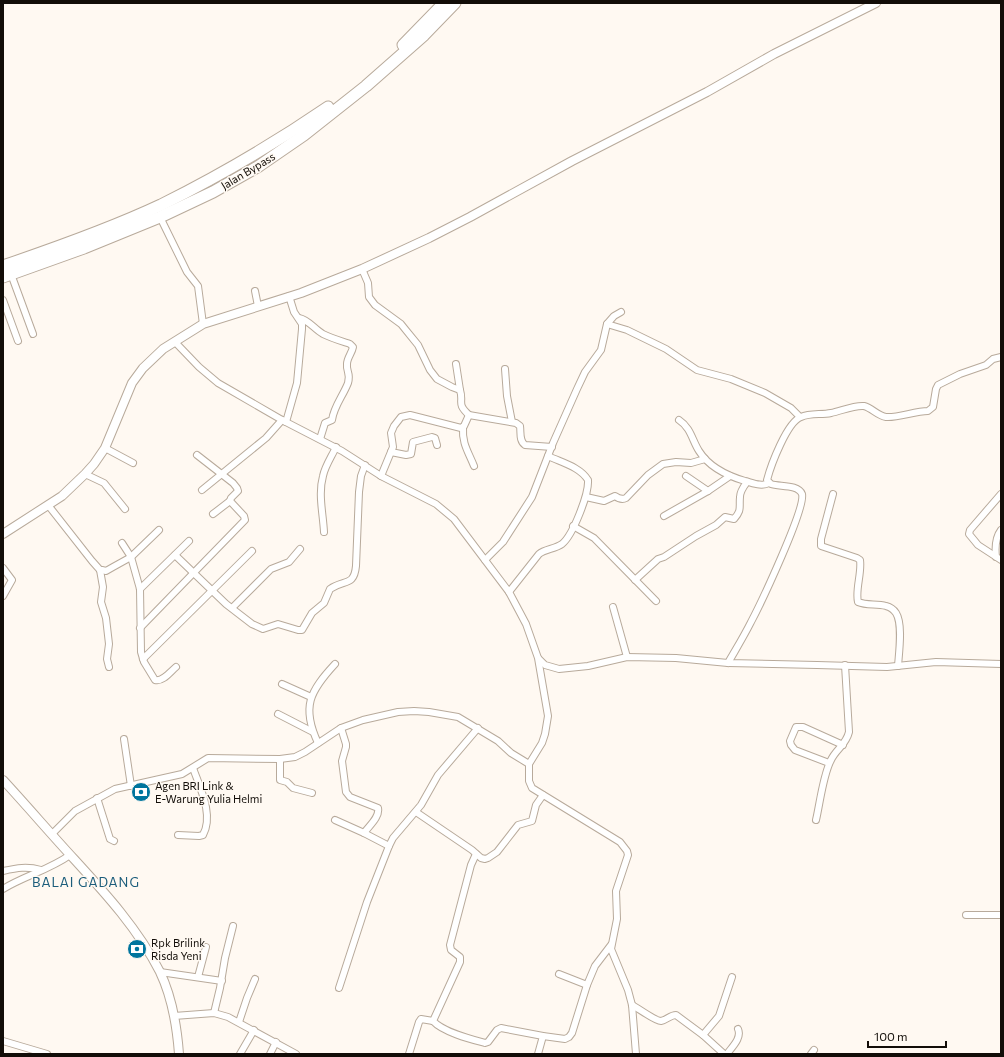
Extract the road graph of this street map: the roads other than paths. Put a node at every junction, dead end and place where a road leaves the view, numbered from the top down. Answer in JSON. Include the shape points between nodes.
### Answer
{"nodes":[{"id":1,"x":444,"y":3,"type":"edge"},
{"id":2,"x":455,"y":3,"type":"edge"},
{"id":3,"x":876,"y":3,"type":"edge"},
{"id":4,"x":160,"y":217,"type":"junction"},
{"id":5,"x":83,"y":243,"type":"junction"},
{"id":6,"x":362,"y":269,"type":"junction"},
{"id":7,"x":6,"y":272,"type":"edge"},
{"id":8,"x":255,"y":291,"type":"dead end"},
{"id":9,"x":289,"y":296,"type":"junction"},
{"id":10,"x":3,"y":300,"type":"edge"},
{"id":11,"x":258,"y":306,"type":"junction"},
{"id":12,"x":621,"y":312,"type":"dead end"},
{"id":13,"x":299,"y":318,"type":"junction"},
{"id":14,"x":203,"y":324,"type":"junction"},
{"id":15,"x":608,"y":324,"type":"junction"},
{"id":16,"x":33,"y":334,"type":"dead end"},
{"id":17,"x":18,"y":341,"type":"dead end"},
{"id":18,"x":175,"y":342,"type":"junction"},
{"id":19,"x":1001,"y":357,"type":"edge"},
{"id":20,"x":456,"y":364,"type":"dead end"},
{"id":21,"x":504,"y":369,"type":"dead end"},
{"id":22,"x":460,"y":390,"type":"junction"},
{"id":23,"x":470,"y":415,"type":"junction"},
{"id":24,"x":800,"y":417,"type":"junction"},
{"id":25,"x":679,"y":420,"type":"dead end"},
{"id":26,"x":284,"y":421,"type":"junction"},
{"id":27,"x":512,"y":422,"type":"junction"},
{"id":28,"x":463,"y":428,"type":"junction"},
{"id":29,"x":320,"y":439,"type":"junction"},
{"id":30,"x":437,"y":445,"type":"dead end"},
{"id":31,"x":336,"y":447,"type":"junction"},
{"id":32,"x":552,"y":447,"type":"junction"},
{"id":33,"x":105,"y":448,"type":"junction"},
{"id":34,"x":391,"y":452,"type":"junction"},
{"id":35,"x":197,"y":455,"type":"dead end"},
{"id":36,"x":548,"y":456,"type":"junction"},
{"id":37,"x":705,"y":459,"type":"junction"},
{"id":38,"x":133,"y":463,"type":"dead end"},
{"id":39,"x":364,"y":466,"type":"junction"},
{"id":40,"x":474,"y":466,"type":"dead end"},
{"id":41,"x":86,"y":474,"type":"junction"},
{"id":42,"x":221,"y":474,"type":"junction"},
{"id":43,"x":381,"y":476,"type":"junction"},
{"id":44,"x":686,"y":476,"type":"dead end"},
{"id":45,"x":730,"y":476,"type":"junction"},
{"id":46,"x":747,"y":482,"type":"junction"},
{"id":47,"x":769,"y":483,"type":"junction"},
{"id":48,"x":202,"y":490,"type":"dead end"},
{"id":49,"x":708,"y":491,"type":"junction"},
{"id":50,"x":833,"y":494,"type":"dead end"},
{"id":51,"x":1001,"y":494,"type":"edge"},
{"id":52,"x":586,"y":497,"type":"junction"},
{"id":53,"x":230,"y":501,"type":"junction"},
{"id":54,"x":48,"y":505,"type":"junction"},
{"id":55,"x":125,"y":509,"type":"dead end"},
{"id":56,"x":213,"y":514,"type":"dead end"},
{"id":57,"x":664,"y":516,"type":"dead end"},
{"id":58,"x":573,"y":526,"type":"junction"},
{"id":59,"x":159,"y":530,"type":"dead end"},
{"id":60,"x":1001,"y":530,"type":"edge"},
{"id":61,"x":324,"y":532,"type":"dead end"},
{"id":62,"x":3,"y":534,"type":"edge"},
{"id":63,"x":189,"y":540,"type":"dead end"},
{"id":64,"x":122,"y":543,"type":"dead end"},
{"id":65,"x":300,"y":549,"type":"dead end"},
{"id":66,"x":252,"y":551,"type":"dead end"},
{"id":67,"x":175,"y":555,"type":"junction"},
{"id":68,"x":131,"y":557,"type":"junction"},
{"id":69,"x":999,"y":558,"type":"edge"},
{"id":70,"x":485,"y":560,"type":"junction"},
{"id":71,"x":3,"y":568,"type":"edge"},
{"id":72,"x":100,"y":570,"type":"junction"},
{"id":73,"x":194,"y":573,"type":"junction"},
{"id":74,"x":635,"y":580,"type":"junction"},
{"id":75,"x":140,"y":589,"type":"junction"},
{"id":76,"x":212,"y":590,"type":"junction"},
{"id":77,"x":508,"y":592,"type":"junction"},
{"id":78,"x":3,"y":596,"type":"edge"},
{"id":79,"x":656,"y":601,"type":"dead end"},
{"id":80,"x":613,"y":607,"type":"dead end"},
{"id":81,"x":232,"y":608,"type":"junction"},
{"id":82,"x":140,"y":628,"type":"junction"},
{"id":83,"x":627,"y":657,"type":"junction"},
{"id":84,"x":538,"y":658,"type":"junction"},
{"id":85,"x":143,"y":659,"type":"junction"},
{"id":86,"x":728,"y":662,"type":"junction"},
{"id":87,"x":335,"y":664,"type":"dead end"},
{"id":88,"x":1001,"y":664,"type":"edge"},
{"id":89,"x":845,"y":665,"type":"junction"},
{"id":90,"x":898,"y":666,"type":"junction"},
{"id":91,"x":109,"y":667,"type":"dead end"},
{"id":92,"x":176,"y":667,"type":"dead end"},
{"id":93,"x":282,"y":684,"type":"dead end"},
{"id":94,"x":311,"y":697,"type":"junction"},
{"id":95,"x":278,"y":714,"type":"dead end"},
{"id":96,"x":341,"y":728,"type":"junction"},
{"id":97,"x":478,"y":728,"type":"junction"},
{"id":98,"x":313,"y":732,"type":"junction"},
{"id":99,"x":124,"y":739,"type":"dead end"},
{"id":100,"x":318,"y":743,"type":"junction"},
{"id":101,"x":843,"y":745,"type":"junction"},
{"id":102,"x":280,"y":759,"type":"junction"},
{"id":103,"x":830,"y":763,"type":"junction"},
{"id":104,"x":529,"y":764,"type":"junction"},
{"id":105,"x":194,"y":768,"type":"junction"},
{"id":106,"x":3,"y":780,"type":"edge"},
{"id":107,"x":131,"y":786,"type":"junction"},
{"id":108,"x":312,"y":793,"type":"dead end"},
{"id":109,"x":543,"y":795,"type":"junction"},
{"id":110,"x":97,"y":798,"type":"junction"},
{"id":111,"x":416,"y":812,"type":"junction"},
{"id":112,"x":335,"y":820,"type":"dead end"},
{"id":113,"x":816,"y":820,"type":"dead end"},
{"id":114,"x":364,"y":833,"type":"junction"},
{"id":115,"x":52,"y":834,"type":"junction"},
{"id":116,"x":178,"y":835,"type":"dead end"},
{"id":117,"x":114,"y":841,"type":"dead end"},
{"id":118,"x":389,"y":846,"type":"junction"},
{"id":119,"x":476,"y":854,"type":"junction"},
{"id":120,"x":70,"y":855,"type":"junction"},
{"id":121,"x":41,"y":870,"type":"junction"},
{"id":122,"x":3,"y":871,"type":"edge"},
{"id":123,"x":3,"y":889,"type":"edge"},
{"id":124,"x":966,"y":915,"type":"dead end"},
{"id":125,"x":1001,"y":915,"type":"edge"},
{"id":126,"x":233,"y":926,"type":"dead end"},
{"id":127,"x":611,"y":945,"type":"junction"},
{"id":128,"x":206,"y":947,"type":"dead end"},
{"id":129,"x":160,"y":972,"type":"junction"},
{"id":130,"x":559,"y":974,"type":"dead end"},
{"id":131,"x":198,"y":977,"type":"junction"},
{"id":132,"x":732,"y":977,"type":"dead end"},
{"id":133,"x":255,"y":980,"type":"dead end"},
{"id":134,"x":222,"y":981,"type":"junction"},
{"id":135,"x":587,"y":985,"type":"junction"},
{"id":136,"x":338,"y":988,"type":"dead end"},
{"id":137,"x":632,"y":1005,"type":"junction"},
{"id":138,"x":214,"y":1013,"type":"junction"},
{"id":139,"x":174,"y":1016,"type":"junction"},
{"id":140,"x":432,"y":1021,"type":"junction"},
{"id":141,"x":239,"y":1022,"type":"junction"},
{"id":142,"x":738,"y":1029,"type":"dead end"},
{"id":143,"x":254,"y":1030,"type":"junction"},
{"id":144,"x":703,"y":1035,"type":"junction"},
{"id":145,"x":543,"y":1036,"type":"junction"},
{"id":146,"x":3,"y":1041,"type":"edge"},
{"id":147,"x":276,"y":1042,"type":"junction"},
{"id":148,"x":47,"y":1054,"type":"edge"},
{"id":149,"x":179,"y":1054,"type":"edge"},
{"id":150,"x":240,"y":1054,"type":"edge"},
{"id":151,"x":270,"y":1054,"type":"edge"},
{"id":152,"x":296,"y":1054,"type":"edge"},
{"id":153,"x":409,"y":1054,"type":"edge"},
{"id":154,"x":538,"y":1054,"type":"edge"},
{"id":155,"x":636,"y":1054,"type":"edge"},
{"id":156,"x":724,"y":1054,"type":"edge"},
{"id":157,"x":728,"y":1054,"type":"edge"}],
"edges":[{"from":1,"to":5,"type":"highway","name":"Jalan Bypass","via":[[362,81],[297,128],[207,181]]},
{"from":2,"to":4,"type":"highway","name":"Jalan Bypass","via":[[424,35],[366,86],[304,135],[259,166],[213,192]]},
{"from":3,"to":6,"type":"street","via":[[774,54],[470,217]]},
{"from":4,"to":5,"type":"highway","name":"Jalan Bypass"},
{"from":4,"to":14,"type":"street","via":[[187,272],[198,286]]},
{"from":5,"to":7,"type":"highway","name":"Jalan Bypass"},
{"from":6,"to":9,"type":"street"},
{"from":6,"to":22,"type":"street","via":[[368,283],[368,296],[375,305],[401,324],[418,345],[437,379]]},
{"from":7,"to":16,"type":"street"},
{"from":8,"to":11,"type":"street"},
{"from":9,"to":11,"type":"street"},
{"from":9,"to":13,"type":"street","via":[[294,312]]},
{"from":10,"to":17,"type":"street"},
{"from":11,"to":14,"type":"street"},
{"from":12,"to":15,"type":"street"},
{"from":13,"to":26,"type":"street","via":[[302,329],[297,383]]},
{"from":13,"to":29,"type":"street","via":[[308,321],[323,334],[353,347],[346,366],[350,377],[348,383],[332,420],[325,423]]},
{"from":14,"to":18,"type":"street"},
{"from":15,"to":24,"type":"street","via":[[627,330],[659,346],[697,370],[765,392],[791,408]]},
{"from":15,"to":32,"type":"street","via":[[601,350],[585,372]]},
{"from":18,"to":26,"type":"street","via":[[218,383]]},
{"from":18,"to":33,"type":"street","via":[[151,360],[135,379]]},
{"from":19,"to":24,"type":"street","via":[[938,385],[933,407],[928,411],[888,417],[859,406]]},
{"from":20,"to":22,"type":"street"},
{"from":21,"to":27,"type":"street"},
{"from":22,"to":23,"type":"street","via":[[461,407]]},
{"from":23,"to":27,"type":"street"},
{"from":23,"to":28,"type":"street"},
{"from":24,"to":47,"type":"street","via":[[790,425],[768,477]]},
{"from":25,"to":37,"type":"street","via":[[692,434]]},
{"from":26,"to":29,"type":"street"},
{"from":26,"to":42,"type":"street"},
{"from":27,"to":32,"type":"street","via":[[520,426],[520,438],[525,445]]},
{"from":28,"to":34,"type":"street","via":[[405,416],[391,432]]},
{"from":28,"to":40,"type":"street","via":[[463,440]]},
{"from":29,"to":31,"type":"street"},
{"from":30,"to":34,"type":"street","via":[[435,438],[432,437],[413,442],[411,454]]},
{"from":31,"to":39,"type":"street"},
{"from":31,"to":61,"type":"street","via":[[324,470],[321,486]]},
{"from":32,"to":36,"type":"street"},
{"from":33,"to":38,"type":"street"},
{"from":33,"to":41,"type":"street"},
{"from":34,"to":43,"type":"street"},
{"from":35,"to":42,"type":"street"},
{"from":36,"to":52,"type":"street","via":[[585,474],[588,480]]},
{"from":36,"to":70,"type":"street","via":[[532,497],[504,542]]},
{"from":37,"to":45,"type":"street"},
{"from":37,"to":52,"type":"street","via":[[663,464],[623,499],[615,496],[601,501]]},
{"from":39,"to":43,"type":"street"},
{"from":39,"to":81,"type":"street","via":[[359,485],[356,566],[352,579],[330,589],[324,603],[312,613],[302,630],[279,624],[260,629]]},
{"from":41,"to":54,"type":"street"},
{"from":41,"to":55,"type":"street","via":[[104,483]]},
{"from":42,"to":48,"type":"street"},
{"from":42,"to":53,"type":"street","via":[[238,490]]},
{"from":43,"to":70,"type":"street","via":[[425,497],[447,512]]},
{"from":44,"to":49,"type":"street"},
{"from":45,"to":46,"type":"street"},
{"from":45,"to":49,"type":"street"},
{"from":46,"to":47,"type":"street","via":[[764,485]]},
{"from":46,"to":74,"type":"street","via":[[741,491],[740,509],[734,519],[724,517],[716,525],[658,559]]},
{"from":47,"to":86,"type":"street","via":[[800,491],[802,498],[798,516],[751,623]]},
{"from":49,"to":57,"type":"street"},
{"from":50,"to":90,"type":"street","via":[[820,539],[821,546],[860,560],[858,602],[884,606],[897,613],[900,622]]},
{"from":51,"to":69,"type":"street","via":[[970,532],[978,545]]},
{"from":52,"to":58,"type":"street"},
{"from":53,"to":56,"type":"street"},
{"from":53,"to":73,"type":"street","via":[[244,516],[244,521]]},
{"from":54,"to":62,"type":"street"},
{"from":54,"to":72,"type":"street"},
{"from":58,"to":74,"type":"street","via":[[594,538]]},
{"from":58,"to":77,"type":"street","via":[[570,535],[560,545],[539,554]]},
{"from":59,"to":68,"type":"street"},
{"from":60,"to":69,"type":"street","via":[[995,548]]},
{"from":63,"to":67,"type":"street"},
{"from":64,"to":68,"type":"street"},
{"from":65,"to":81,"type":"street","via":[[289,562],[271,569]]},
{"from":66,"to":76,"type":"street"},
{"from":67,"to":73,"type":"street"},
{"from":67,"to":75,"type":"street"},
{"from":68,"to":72,"type":"street","via":[[106,571]]},
{"from":68,"to":75,"type":"street"},
{"from":70,"to":77,"type":"street"},
{"from":71,"to":78,"type":"street","via":[[12,580]]},
{"from":72,"to":91,"type":"street","via":[[103,587],[101,602],[109,644]]},
{"from":73,"to":76,"type":"street"},
{"from":73,"to":82,"type":"street"},
{"from":74,"to":79,"type":"street"},
{"from":75,"to":82,"type":"street"},
{"from":76,"to":81,"type":"street"},
{"from":76,"to":85,"type":"street"},
{"from":77,"to":84,"type":"street","via":[[526,624]]},
{"from":80,"to":83,"type":"street"},
{"from":82,"to":85,"type":"street"},
{"from":83,"to":84,"type":"street","via":[[588,666],[559,669],[545,665]]},
{"from":83,"to":86,"type":"street"},
{"from":84,"to":104,"type":"street","via":[[548,716],[542,743]]},
{"from":85,"to":92,"type":"street","via":[[157,681]]},
{"from":86,"to":89,"type":"street"},
{"from":87,"to":94,"type":"street"},
{"from":88,"to":90,"type":"street","via":[[936,662]]},
{"from":89,"to":90,"type":"street"},
{"from":89,"to":101,"type":"street","via":[[849,732]]},
{"from":93,"to":94,"type":"street"},
{"from":94,"to":98,"type":"street","via":[[309,716]]},
{"from":95,"to":98,"type":"street"},
{"from":96,"to":97,"type":"street","via":[[398,712],[414,711],[458,718]]},
{"from":96,"to":100,"type":"street"},
{"from":96,"to":114,"type":"street","via":[[346,744],[342,761],[346,792],[350,797],[378,808],[378,814]]},
{"from":97,"to":104,"type":"street"},
{"from":97,"to":111,"type":"street","via":[[438,775]]},
{"from":98,"to":100,"type":"street"},
{"from":99,"to":107,"type":"street"},
{"from":100,"to":102,"type":"street","via":[[299,755]]},
{"from":101,"to":103,"type":"street"},
{"from":101,"to":103,"type":"street","via":[[803,727],[796,727],[790,741],[792,748]]},
{"from":102,"to":105,"type":"street","via":[[215,757],[204,759]]},
{"from":102,"to":108,"type":"street","via":[[280,780],[293,788]]},
{"from":103,"to":113,"type":"street"},
{"from":104,"to":109,"type":"street","via":[[529,781],[532,788]]},
{"from":105,"to":107,"type":"street","via":[[182,774]]},
{"from":105,"to":116,"type":"street","via":[[206,807],[205,832],[199,836]]},
{"from":106,"to":115,"type":"street"},
{"from":107,"to":110,"type":"street","via":[[116,789]]},
{"from":109,"to":119,"type":"street","via":[[536,805],[532,820],[518,825],[497,852],[485,859]]},
{"from":109,"to":127,"type":"street","via":[[620,842],[627,850],[628,858],[617,884],[617,919]]},
{"from":110,"to":115,"type":"street","via":[[75,811]]},
{"from":110,"to":117,"type":"street","via":[[110,839]]},
{"from":111,"to":118,"type":"street"},
{"from":111,"to":119,"type":"street"},
{"from":112,"to":114,"type":"street"},
{"from":114,"to":118,"type":"street"},
{"from":115,"to":120,"type":"street"},
{"from":118,"to":136,"type":"street"},
{"from":119,"to":140,"type":"street","via":[[450,945],[451,950],[460,957],[460,962]]},
{"from":120,"to":121,"type":"street"},
{"from":120,"to":129,"type":"street","via":[[118,908],[140,937]]},
{"from":121,"to":122,"type":"street","via":[[21,867]]},
{"from":121,"to":123,"type":"street"},
{"from":124,"to":125,"type":"street"},
{"from":126,"to":134,"type":"street"},
{"from":127,"to":135,"type":"street","via":[[594,966]]},
{"from":127,"to":137,"type":"street","via":[[612,954]]},
{"from":128,"to":131,"type":"street"},
{"from":129,"to":131,"type":"street"},
{"from":129,"to":139,"type":"street"},
{"from":130,"to":135,"type":"street"},
{"from":131,"to":134,"type":"street"},
{"from":132,"to":144,"type":"street","via":[[719,1016]]},
{"from":133,"to":141,"type":"street"},
{"from":134,"to":138,"type":"street"},
{"from":135,"to":145,"type":"street","via":[[570,1036],[565,1039]]},
{"from":137,"to":144,"type":"street","via":[[658,1021],[676,1015]]},
{"from":137,"to":155,"type":"street"},
{"from":138,"to":139,"type":"street"},
{"from":138,"to":141,"type":"street"},
{"from":139,"to":149,"type":"street"},
{"from":140,"to":145,"type":"street","via":[[447,1030],[485,1043],[501,1028]]},
{"from":140,"to":153,"type":"street","via":[[421,1019]]},
{"from":141,"to":143,"type":"street"},
{"from":142,"to":157,"type":"street","via":[[739,1037]]},
{"from":143,"to":147,"type":"street"},
{"from":143,"to":150,"type":"street"},
{"from":144,"to":156,"type":"street"},
{"from":145,"to":154,"type":"street"},
{"from":146,"to":148,"type":"street"},
{"from":147,"to":151,"type":"street"},
{"from":147,"to":152,"type":"street"}]}
